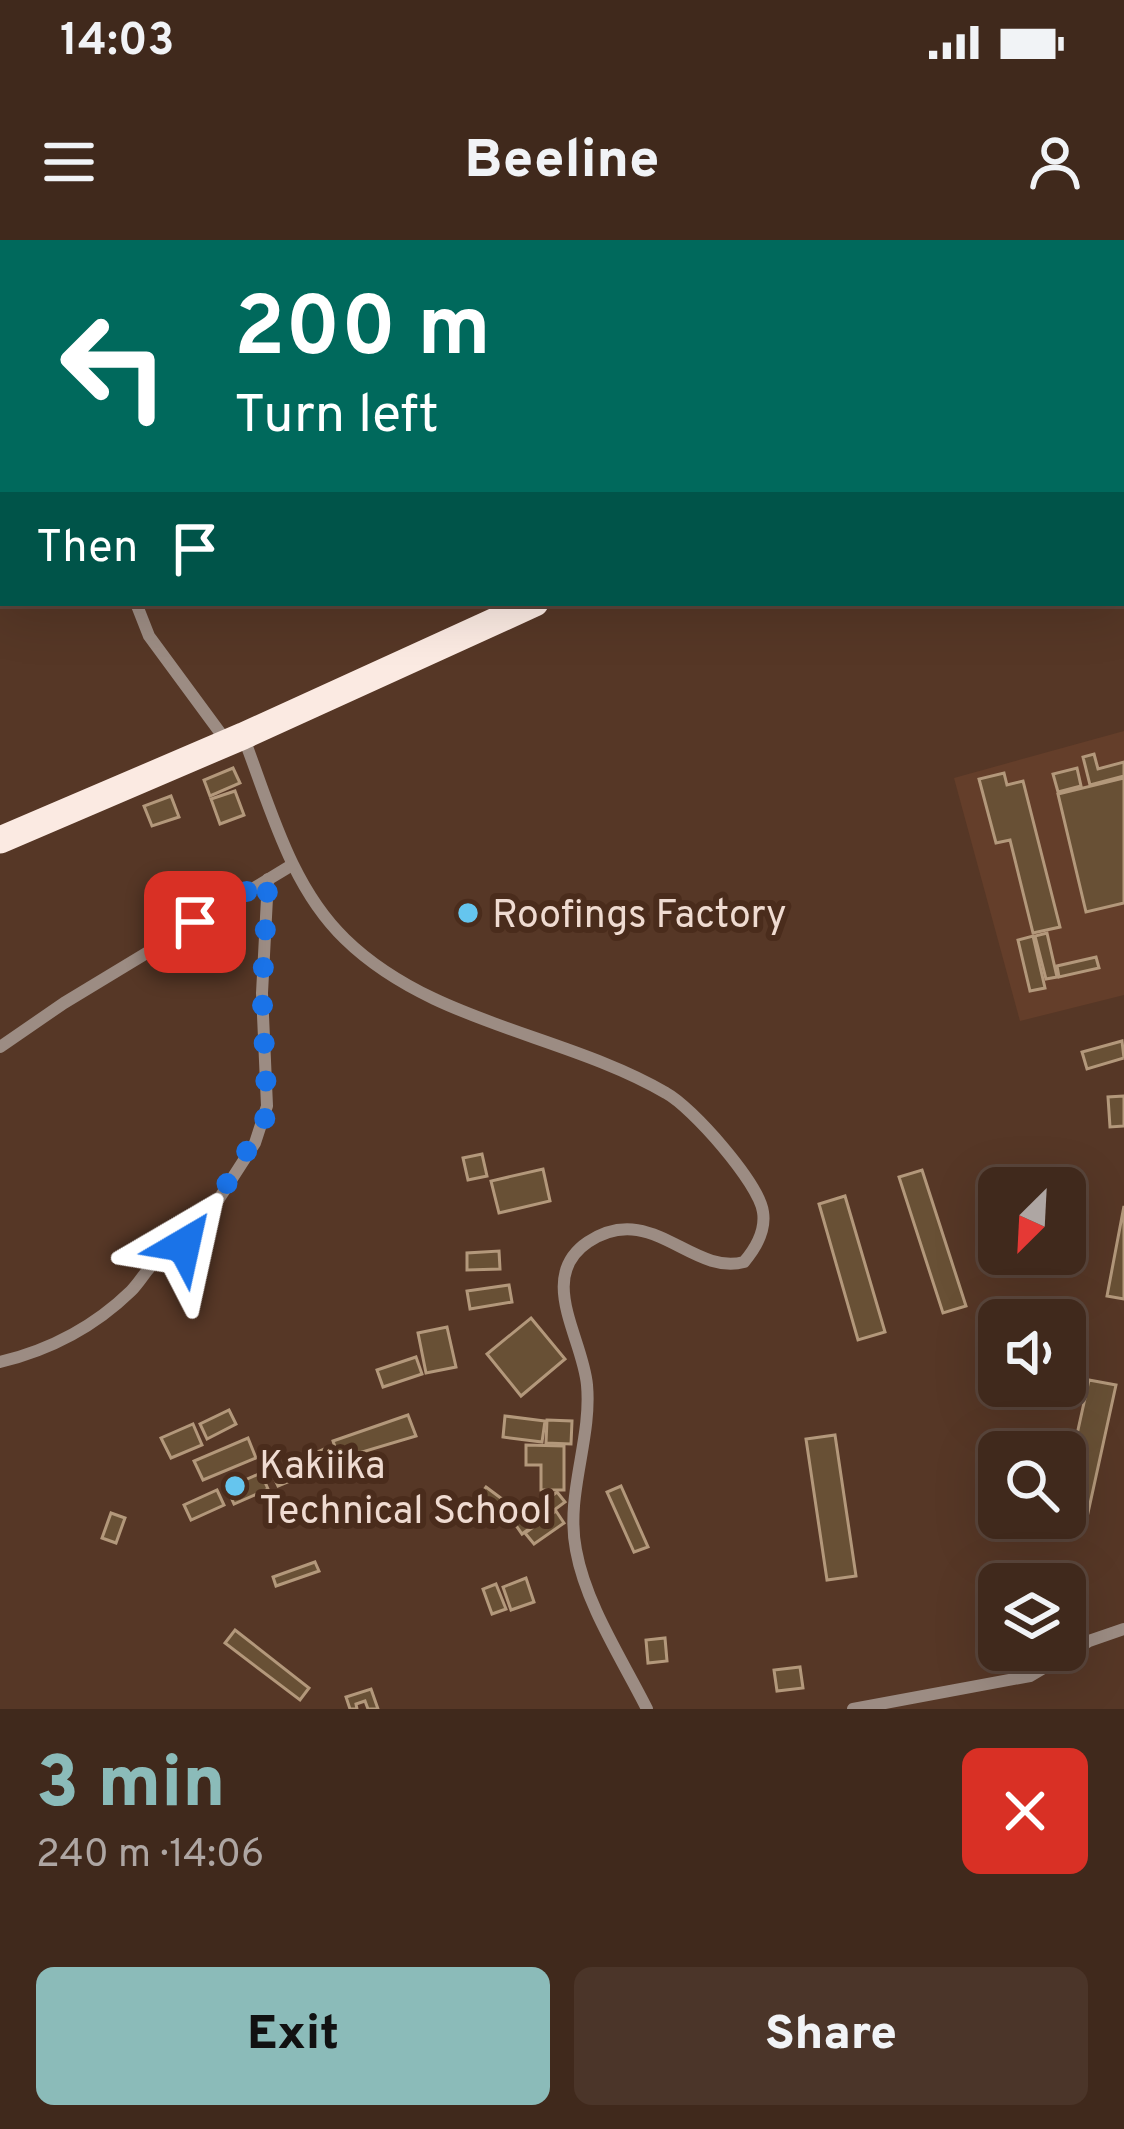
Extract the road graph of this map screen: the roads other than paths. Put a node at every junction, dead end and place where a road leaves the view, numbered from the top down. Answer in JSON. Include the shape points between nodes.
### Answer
{"nodes":[{"id":1,"x":137,"y":606,"type":"edge"},
{"id":2,"x":528,"y":606,"type":"edge"},
{"id":3,"x":236,"y":739,"type":"junction"},
{"id":4,"x":0,"y":840,"type":"edge"},
{"id":5,"x":292,"y":866,"type":"junction"},
{"id":6,"x":268,"y":879,"type":"junction"},
{"id":7,"x":0,"y":1047,"type":"edge"},
{"id":8,"x":0,"y":1362,"type":"edge"},
{"id":9,"x":1124,"y":1630,"type":"edge"},
{"id":10,"x":647,"y":1709,"type":"edge"},
{"id":11,"x":853,"y":1709,"type":"edge"}],
"edges":[{"from":1,"to":3,"type":"street","via":[[149,635]]},
{"from":2,"to":3,"type":"highway"},
{"from":3,"to":4,"type":"highway"},
{"from":3,"to":5,"type":"street"},
{"from":5,"to":6,"type":"street"},
{"from":5,"to":10,"type":"street","via":[[348,943],[402,980],[672,1096],[755,1192],[762,1230],[744,1262],[719,1264],[668,1238],[621,1229],[587,1243],[563,1272],[587,1386],[576,1553]]},
{"from":6,"to":7,"type":"street"},
{"from":6,"to":8,"type":"street","via":[[267,1106],[255,1143],[195,1236],[66,1340]]},
{"from":9,"to":11,"type":"street","via":[[1030,1676]]}]}
